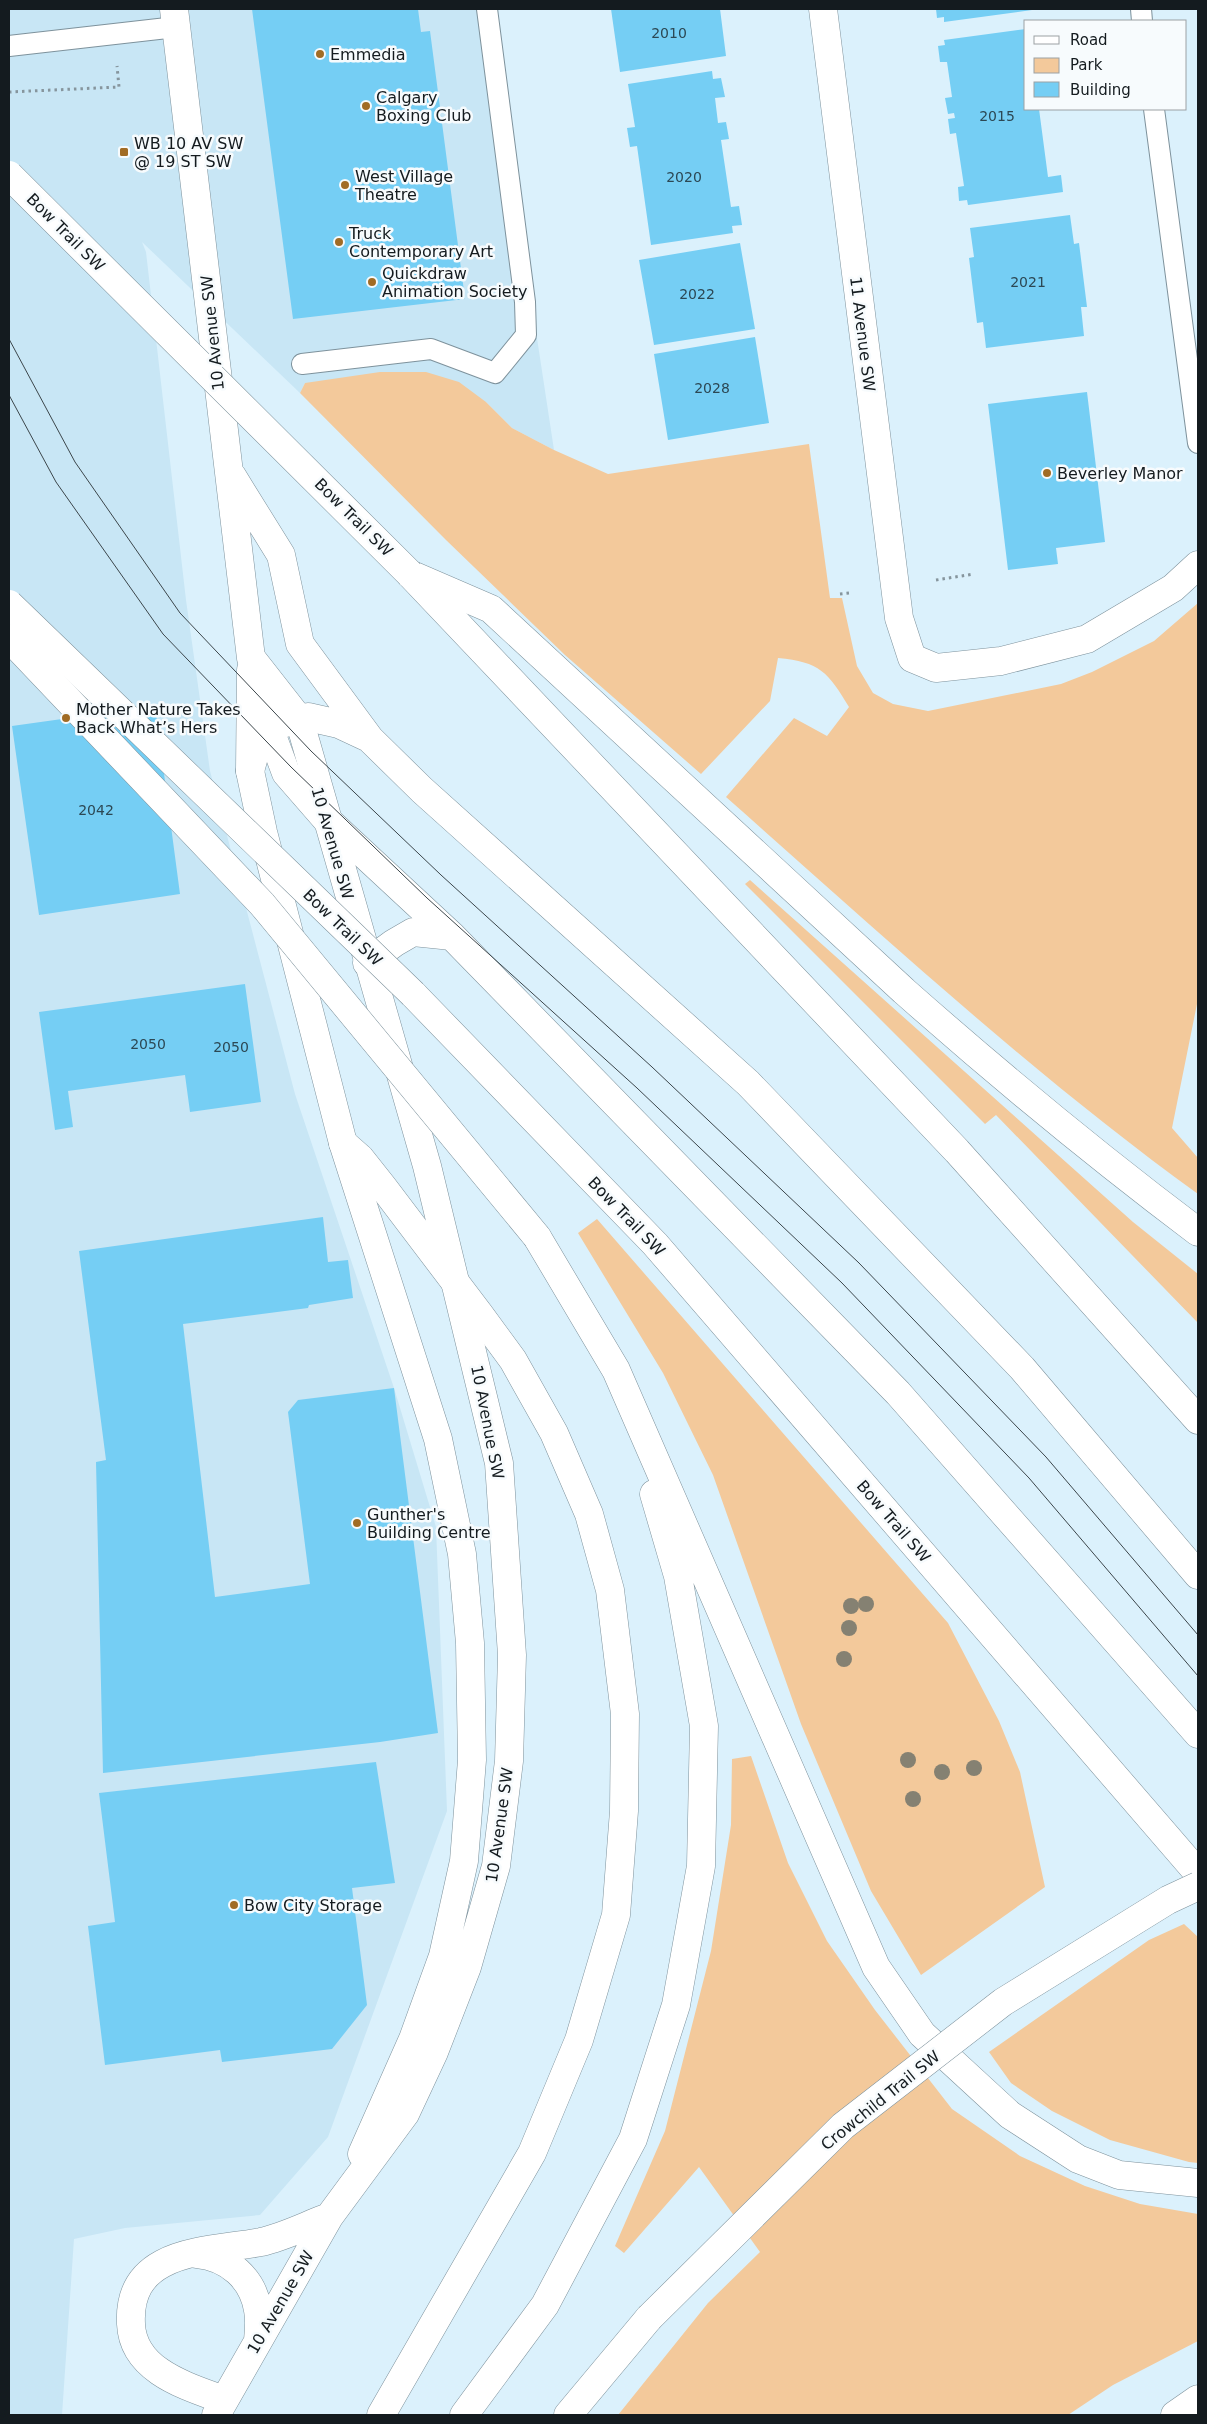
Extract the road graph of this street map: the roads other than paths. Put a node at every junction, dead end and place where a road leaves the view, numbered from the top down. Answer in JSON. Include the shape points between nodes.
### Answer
{"nodes":[{"id":1,"x":487,"y":9,"type":"edge"},
{"id":2,"x":823,"y":9,"type":"edge"},
{"id":3,"x":175,"y":18,"type":"edge"},
{"id":4,"x":9,"y":46,"type":"edge"},
{"id":5,"x":1154,"y":110,"type":"edge"},
{"id":6,"x":9,"y":175,"type":"edge"},
{"id":7,"x":302,"y":364,"type":"dead end"},
{"id":8,"x":1198,"y":443,"type":"edge"},
{"id":9,"x":228,"y":468,"type":"junction"},
{"id":10,"x":1198,"y":565,"type":"edge"},
{"id":11,"x":410,"y":574,"type":"junction"},
{"id":12,"x":9,"y":604,"type":"edge"},
{"id":13,"x":9,"y":638,"type":"edge"},
{"id":14,"x":251,"y":658,"type":"junction"},
{"id":15,"x":299,"y":719,"type":"junction"},
{"id":16,"x":270,"y":730,"type":"junction"},
{"id":17,"x":370,"y":739,"type":"junction"},
{"id":18,"x":250,"y":771,"type":"junction"},
{"id":19,"x":326,"y":819,"type":"junction"},
{"id":20,"x":452,"y":936,"type":"junction"},
{"id":21,"x":367,"y":964,"type":"junction"},
{"id":22,"x":343,"y":1144,"type":"junction"},
{"id":23,"x":1198,"y":1232,"type":"edge"},
{"id":24,"x":458,"y":1286,"type":"junction"},
{"id":25,"x":616,"y":1370,"type":"junction"},
{"id":26,"x":1198,"y":1420,"type":"edge"},
{"id":27,"x":1198,"y":1575,"type":"edge"},
{"id":28,"x":1198,"y":1734,"type":"edge"},
{"id":29,"x":1198,"y":1873,"type":"edge"},
{"id":30,"x":1198,"y":1886,"type":"edge"},
{"id":31,"x":1198,"y":2183,"type":"edge"},
{"id":32,"x":347,"y":2190,"type":"junction"},
{"id":33,"x":328,"y":2217,"type":"junction"},
{"id":34,"x":189,"y":2254,"type":"junction"},
{"id":35,"x":258,"y":2341,"type":"junction"},
{"id":36,"x":1198,"y":2399,"type":"edge"},
{"id":37,"x":220,"y":2408,"type":"edge"},
{"id":38,"x":381,"y":2415,"type":"edge"},
{"id":39,"x":464,"y":2415,"type":"edge"},
{"id":40,"x":568,"y":2415,"type":"edge"},
{"id":41,"x":1175,"y":2415,"type":"edge"}],
"edges":[{"from":1,"to":7,"type":"lane","via":[[525,302],[526,335],[495,373],[431,349]]},
{"from":2,"to":10,"type":"main road","name":"11 Avenue SW","via":[[898,610],[912,658],[936,668],[1001,661],[1087,639],[1173,588]]},
{"from":3,"to":4,"type":"lane"},
{"from":3,"to":9,"type":"main road","name":"10 Avenue SW"},
{"from":5,"to":8,"type":"lane"},
{"from":6,"to":11,"type":"main road","name":"Bow Trail SW","bridge":true},
{"from":9,"to":14,"type":"main road","name":"10 Avenue SW"},
{"from":9,"to":17,"type":"main road","via":[[281,555],[300,644]]},
{"from":11,"to":23,"type":"main road","via":[[491,609],[948,1030],[1121,1174]]},
{"from":11,"to":26,"type":"main road","name":"Bow Trail SW","via":[[956,1151]]},
{"from":12,"to":29,"type":"main road","name":"Bow Trail SW","bridge":true,"via":[[413,994],[655,1244]]},
{"from":13,"to":25,"type":"main road","bridge":true,"via":[[262,904],[537,1237]]},
{"from":14,"to":15,"type":"main road","name":"10 Avenue SW"},
{"from":14,"to":16,"type":"main road"},
{"from":14,"to":18,"type":"main road","name":"10 Avenue SW"},
{"from":15,"to":16,"type":"main road"},
{"from":15,"to":17,"type":"main road","via":[[308,717],[339,724]]},
{"from":15,"to":19,"type":"main road","name":"10 Avenue SW"},
{"from":16,"to":18,"type":"main road","via":[[258,742]]},
{"from":16,"to":19,"type":"main road","via":[[286,772]]},
{"from":17,"to":27,"type":"main road","via":[[748,1084],[1022,1368]]},
{"from":18,"to":22,"type":"main road","name":"10 Avenue SW","via":[[265,842]]},
{"from":19,"to":20,"type":"main road"},
{"from":19,"to":21,"type":"main road","name":"10 Avenue SW"},
{"from":20,"to":21,"type":"main road","via":[[413,932]]},
{"from":20,"to":28,"type":"main road","via":[[898,1393]]},
{"from":21,"to":24,"type":"main road","name":"10 Avenue SW","via":[[427,1166]]},
{"from":22,"to":24,"type":"main road","via":[[360,1158]]},
{"from":22,"to":32,"type":"main road","name":"10 Avenue SW","via":[[438,1439],[462,1554],[470,1643],[472,1760],[464,1861],[443,1956],[413,2039]]},
{"from":24,"to":32,"type":"main road","name":"10 Avenue SW","via":[[499,1463],[512,1655],[508,1761],[496,1866],[467,1967],[434,2052],[405,2114]]},
{"from":24,"to":38,"type":"main road","via":[[517,1368],[554,1433],[589,1514],[610,1590],[624,1714],[624,1811],[616,1915],[579,2040],[532,2153]]},
{"from":25,"to":31,"type":"main road","via":[[876,1967],[922,2034],[1010,2115],[1078,2159],[1119,2175]]},
{"from":25,"to":39,"type":"main road","via":[[678,1576],[704,1726],[701,1866],[676,2005],[634,2139],[545,2305]]},
{"from":30,"to":40,"type":"main road","name":"Crowchild Trail SW","bridge":true,"via":[[1168,1900],[1003,2002],[843,2126],[649,2318]]},
{"from":32,"to":33,"type":"main road","name":"10 Avenue SW"},
{"from":33,"to":34,"type":"main road","via":[[264,2241]]},
{"from":33,"to":35,"type":"main road","name":"10 Avenue SW"},
{"from":34,"to":35,"type":"main road","via":[[209,2255],[228,2263],[243,2275],[259,2311]]},
{"from":34,"to":37,"type":"main road","via":[[167,2260],[149,2272],[136,2290],[130,2312],[132,2334],[141,2354],[156,2370]]},
{"from":35,"to":37,"type":"main road","name":"10 Avenue SW"},
{"from":36,"to":41,"type":"main road"}]}
